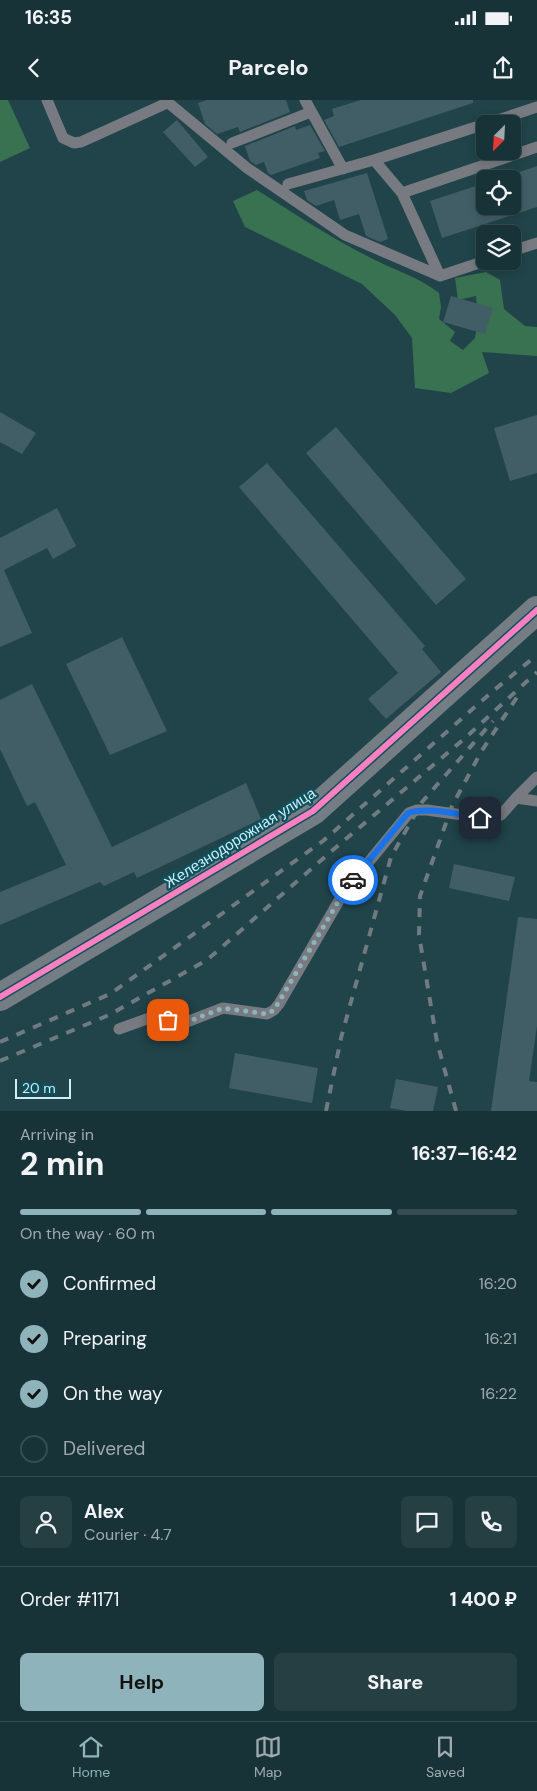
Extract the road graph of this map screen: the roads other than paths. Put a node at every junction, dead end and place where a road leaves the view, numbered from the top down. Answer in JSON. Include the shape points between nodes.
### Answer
{"nodes":[{"id":1,"x":47,"y":100,"type":"edge"},
{"id":2,"x":305,"y":100,"type":"edge"},
{"id":3,"x":166,"y":101,"type":"edge"},
{"id":4,"x":537,"y":107,"type":"edge"},
{"id":5,"x":312,"y":112,"type":"junction"},
{"id":6,"x":513,"y":115,"type":"edge"},
{"id":7,"x":476,"y":127,"type":"edge"},
{"id":8,"x":232,"y":143,"type":"dead end"},
{"id":9,"x":537,"y":147,"type":"edge"},
{"id":10,"x":374,"y":160,"type":"junction"},
{"id":11,"x":343,"y":169,"type":"junction"},
{"id":12,"x":288,"y":184,"type":"dead end"},
{"id":13,"x":402,"y":193,"type":"junction"},
{"id":14,"x":537,"y":243,"type":"edge"},
{"id":15,"x":521,"y":248,"type":"edge"},
{"id":16,"x":476,"y":264,"type":"edge"},
{"id":17,"x":440,"y":276,"type":"junction"},
{"id":18,"x":537,"y":610,"type":"edge"},
{"id":19,"x":537,"y":777,"type":"edge"},
{"id":20,"x":516,"y":798,"type":"junction"},
{"id":21,"x":537,"y":801,"type":"edge"},
{"id":22,"x":0,"y":997,"type":"edge"},
{"id":23,"x":119,"y":1029,"type":"dead end"}],
"edges":[{"from":1,"to":3,"type":"lane","via":[[63,138],[74,142],[81,142]]},
{"from":2,"to":5,"type":"lane"},
{"from":3,"to":17,"type":"lane","via":[[247,168],[345,236]]},
{"from":4,"to":6,"type":"lane"},
{"from":5,"to":8,"type":"lane"},
{"from":5,"to":11,"type":"lane"},
{"from":7,"to":10,"type":"lane"},
{"from":9,"to":13,"type":"lane"},
{"from":10,"to":11,"type":"lane"},
{"from":10,"to":13,"type":"lane"},
{"from":11,"to":12,"type":"lane"},
{"from":13,"to":17,"type":"lane"},
{"from":14,"to":15,"type":"lane"},
{"from":16,"to":17,"type":"lane"},
{"from":18,"to":22,"type":"street","name":"Железнодорожная улица","via":[[313,811]]},
{"from":19,"to":20,"type":"lane"},
{"from":20,"to":21,"type":"lane"},
{"from":20,"to":23,"type":"lane","via":[[500,815],[491,819],[427,810],[408,813],[344,892],[274,1010],[267,1014],[223,1008],[184,1023],[152,1017]]}]}
